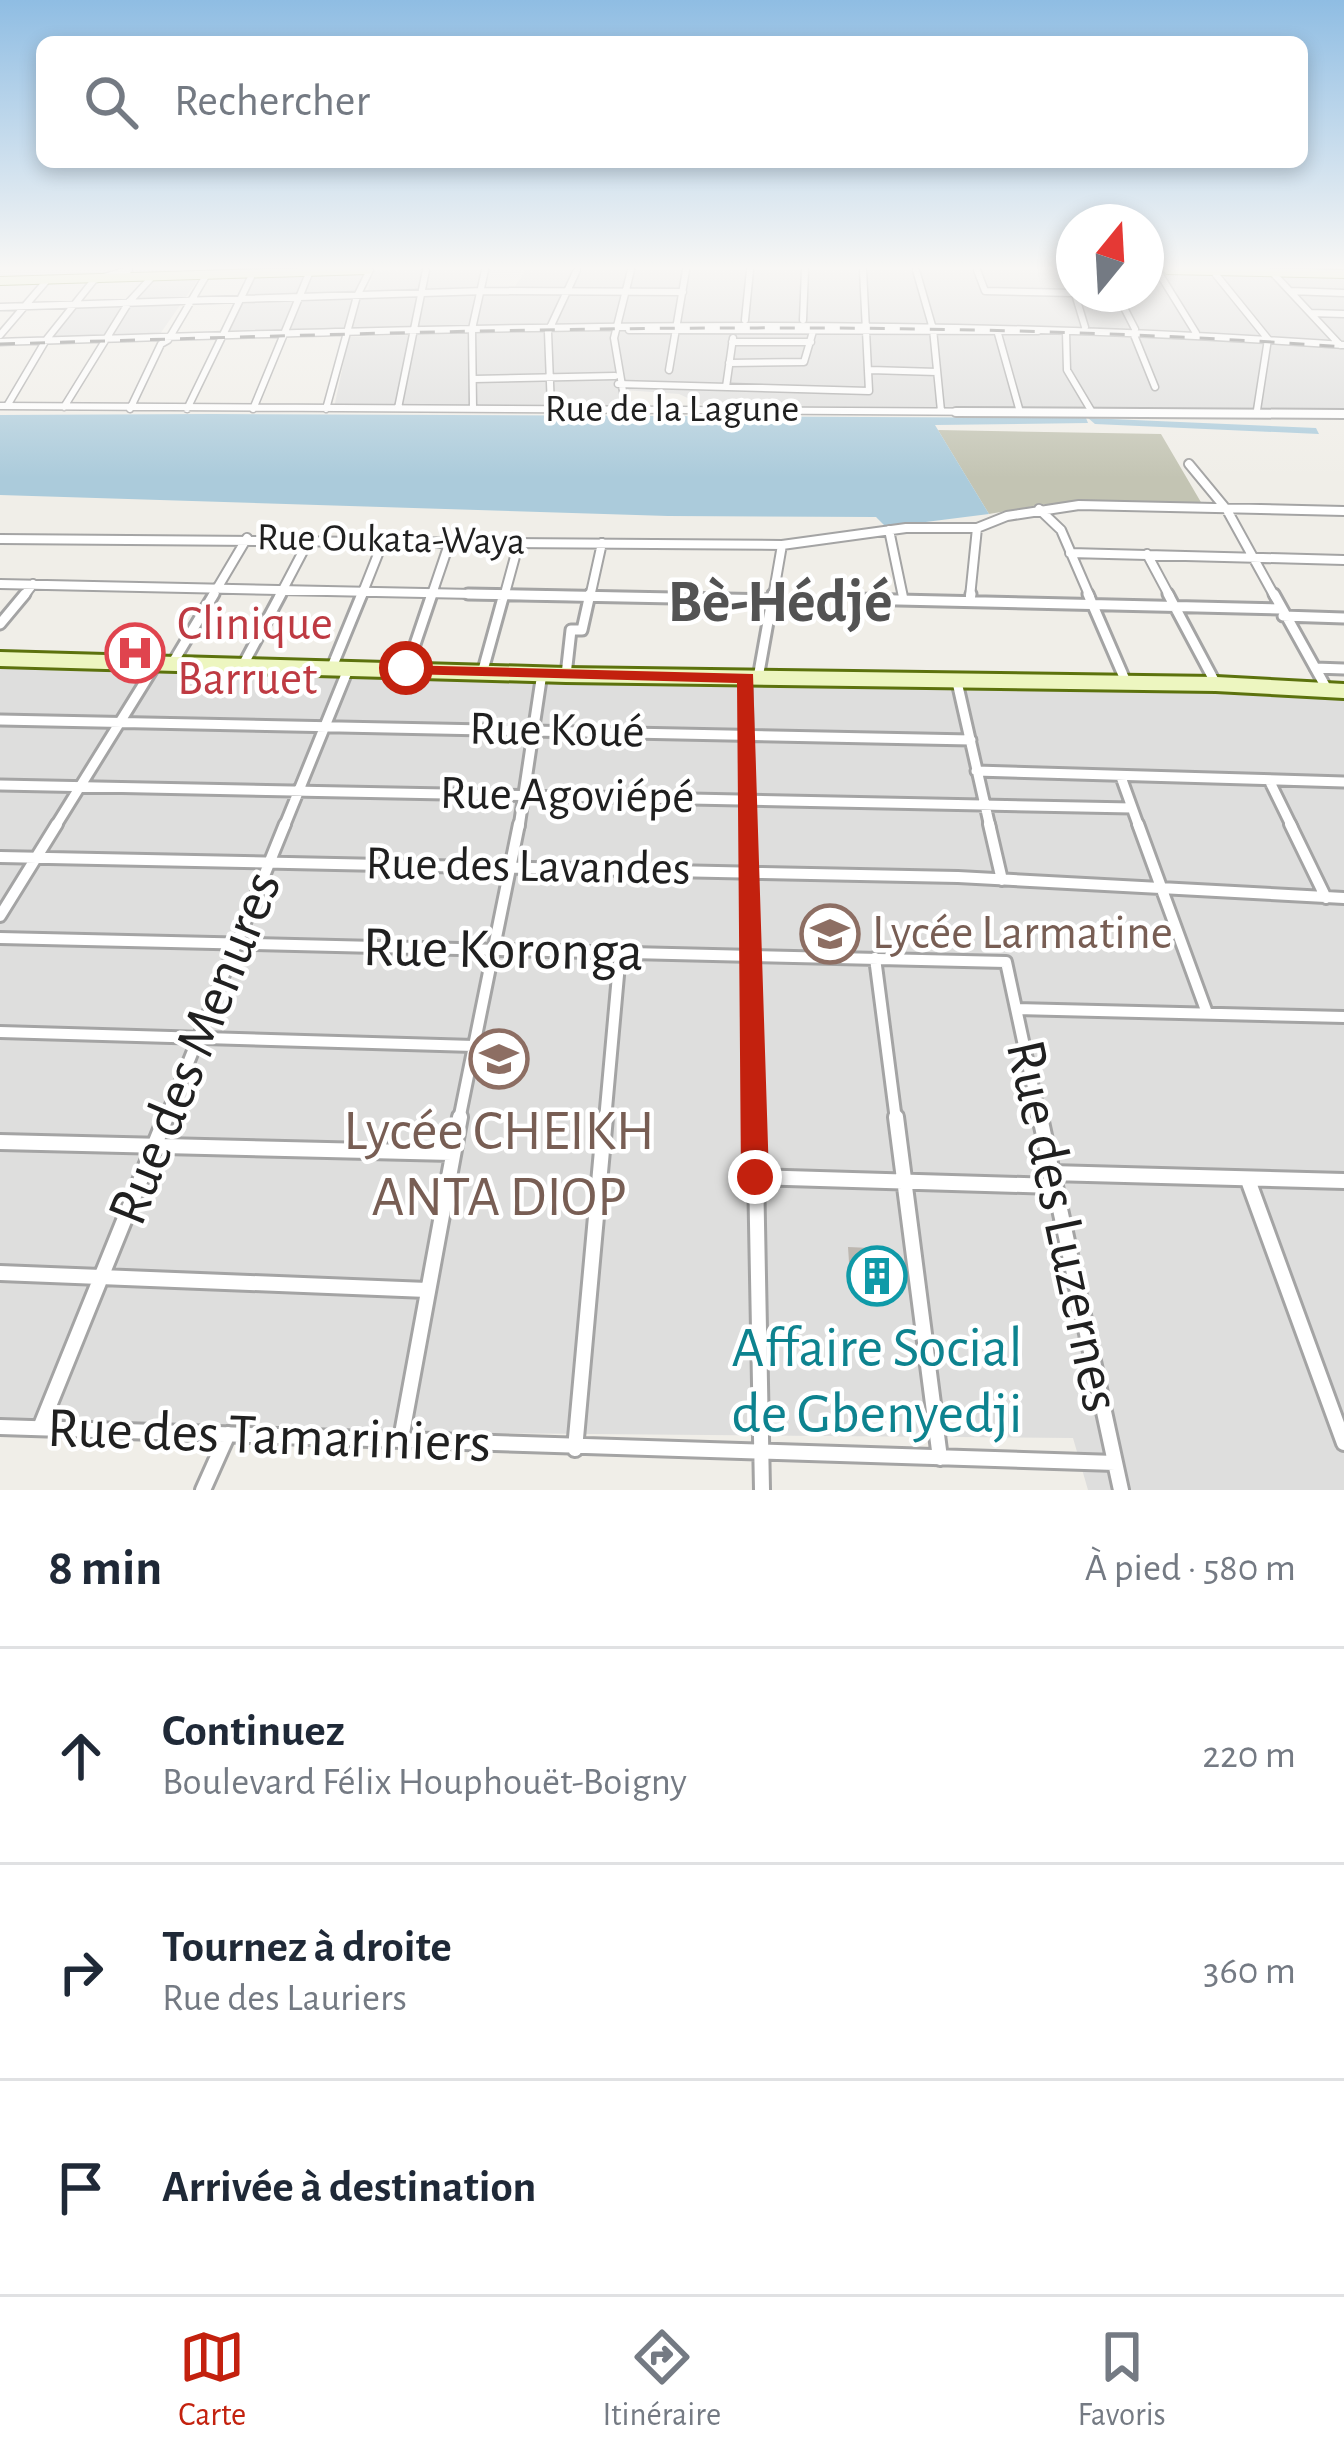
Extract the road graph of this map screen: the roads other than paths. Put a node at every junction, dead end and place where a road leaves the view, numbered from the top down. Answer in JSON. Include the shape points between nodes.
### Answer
{"nodes":[{"id":1,"x":48,"y":340,"type":"edge"},
{"id":2,"x":136,"y":340,"type":"edge"},
{"id":3,"x":167,"y":340,"type":"edge"},
{"id":4,"x":220,"y":340,"type":"edge"},
{"id":5,"x":282,"y":340,"type":"edge"},
{"id":6,"x":346,"y":340,"type":"edge"},
{"id":7,"x":411,"y":340,"type":"edge"},
{"id":8,"x":473,"y":340,"type":"edge"},
{"id":9,"x":549,"y":340,"type":"edge"},
{"id":10,"x":613,"y":340,"type":"edge"},
{"id":11,"x":674,"y":340,"type":"edge"},
{"id":12,"x":867,"y":340,"type":"edge"},
{"id":13,"x":934,"y":340,"type":"edge"},
{"id":14,"x":1000,"y":340,"type":"edge"},
{"id":15,"x":1066,"y":340,"type":"edge"},
{"id":16,"x":1137,"y":340,"type":"edge"},
{"id":17,"x":1236,"y":340,"type":"edge"},
{"id":18,"x":1249,"y":340,"type":"edge"},
{"id":19,"x":1267,"y":340,"type":"edge"},
{"id":20,"x":0,"y":341,"type":"edge"},
{"id":21,"x":105,"y":341,"type":"junction"},
{"id":22,"x":811,"y":341,"type":"joint"},
{"id":23,"x":732,"y":342,"type":"joint"},
{"id":24,"x":1269,"y":342,"type":"junction"},
{"id":25,"x":45,"y":343,"type":"junction"},
{"id":26,"x":1343,"y":347,"type":"edge"},
{"id":27,"x":729,"y":363,"type":"junction"},
{"id":28,"x":668,"y":370,"type":"dead end"},
{"id":29,"x":870,"y":370,"type":"junction"},
{"id":30,"x":937,"y":372,"type":"junction"},
{"id":31,"x":549,"y":379,"type":"junction"},
{"id":32,"x":473,"y":380,"type":"junction"},
{"id":33,"x":617,"y":380,"type":"junction"},
{"id":34,"x":726,"y":387,"type":"junction"},
{"id":35,"x":1155,"y":387,"type":"dead end"},
{"id":36,"x":4,"y":406,"type":"edge"},
{"id":37,"x":64,"y":407,"type":"junction"},
{"id":38,"x":398,"y":408,"type":"junction"},
{"id":39,"x":473,"y":408,"type":"junction"},
{"id":40,"x":551,"y":408,"type":"junction"},
{"id":41,"x":130,"y":409,"type":"junction"},
{"id":42,"x":187,"y":409,"type":"junction"},
{"id":43,"x":253,"y":409,"type":"junction"},
{"id":44,"x":326,"y":409,"type":"junction"},
{"id":45,"x":626,"y":409,"type":"junction"},
{"id":46,"x":1257,"y":410,"type":"junction"},
{"id":47,"x":941,"y":411,"type":"junction"},
{"id":48,"x":1020,"y":412,"type":"junction"},
{"id":49,"x":1092,"y":412,"type":"junction"},
{"id":50,"x":1344,"y":414,"type":"edge"},
{"id":51,"x":1189,"y":464,"type":"dead end"},
{"id":52,"x":1039,"y":509,"type":"junction"},
{"id":53,"x":1227,"y":510,"type":"junction"},
{"id":54,"x":1344,"y":512,"type":"edge"},
{"id":55,"x":976,"y":528,"type":"junction"},
{"id":56,"x":889,"y":530,"type":"junction"},
{"id":57,"x":247,"y":538,"type":"junction"},
{"id":58,"x":310,"y":538,"type":"junction"},
{"id":59,"x":0,"y":539,"type":"edge"},
{"id":60,"x":384,"y":539,"type":"junction"},
{"id":61,"x":450,"y":541,"type":"junction"},
{"id":62,"x":519,"y":542,"type":"junction"},
{"id":63,"x":602,"y":543,"type":"junction"},
{"id":64,"x":782,"y":545,"type":"junction"},
{"id":65,"x":1070,"y":553,"type":"junction"},
{"id":66,"x":1147,"y":554,"type":"junction"},
{"id":67,"x":1253,"y":558,"type":"junction"},
{"id":68,"x":1344,"y":560,"type":"edge"},
{"id":69,"x":0,"y":584,"type":"edge"},
{"id":70,"x":33,"y":584,"type":"junction"},
{"id":71,"x":215,"y":588,"type":"junction"},
{"id":72,"x":283,"y":590,"type":"junction"},
{"id":73,"x":362,"y":591,"type":"junction"},
{"id":74,"x":433,"y":593,"type":"junction"},
{"id":75,"x":506,"y":594,"type":"junction"},
{"id":76,"x":589,"y":596,"type":"junction"},
{"id":77,"x":855,"y":598,"type":"dead end"},
{"id":78,"x":903,"y":598,"type":"junction"},
{"id":79,"x":774,"y":600,"type":"junction"},
{"id":80,"x":970,"y":600,"type":"junction"},
{"id":81,"x":1091,"y":604,"type":"junction"},
{"id":82,"x":1173,"y":606,"type":"junction"},
{"id":83,"x":1281,"y":612,"type":"junction"},
{"id":84,"x":1344,"y":618,"type":"edge"},
{"id":85,"x":0,"y":624,"type":"edge"},
{"id":86,"x":0,"y":659,"type":"edge"},
{"id":87,"x":156,"y":664,"type":"junction"},
{"id":88,"x":172,"y":664,"type":"junction"},
{"id":89,"x":243,"y":665,"type":"junction"},
{"id":90,"x":332,"y":667,"type":"junction"},
{"id":91,"x":349,"y":667,"type":"junction"},
{"id":92,"x":406,"y":668,"type":"junction"},
{"id":93,"x":1315,"y":668,"type":"junction"},
{"id":94,"x":1344,"y":669,"type":"edge"},
{"id":95,"x":483,"y":670,"type":"junction"},
{"id":96,"x":542,"y":673,"type":"junction"},
{"id":97,"x":566,"y":675,"type":"junction"},
{"id":98,"x":752,"y":678,"type":"junction"},
{"id":99,"x":957,"y":682,"type":"junction"},
{"id":100,"x":1126,"y":682,"type":"junction"},
{"id":101,"x":1216,"y":684,"type":"junction"},
{"id":102,"x":1336,"y":691,"type":"edge"},
{"id":103,"x":0,"y":720,"type":"edge"},
{"id":104,"x":120,"y":722,"type":"junction"},
{"id":105,"x":328,"y":728,"type":"junction"},
{"id":106,"x":536,"y":731,"type":"junction"},
{"id":107,"x":749,"y":734,"type":"junction"},
{"id":108,"x":970,"y":740,"type":"junction"},
{"id":109,"x":976,"y":771,"type":"junction"},
{"id":110,"x":1121,"y":777,"type":"junction"},
{"id":111,"x":1269,"y":780,"type":"junction"},
{"id":112,"x":1344,"y":782,"type":"edge"},
{"id":113,"x":0,"y":784,"type":"edge"},
{"id":114,"x":79,"y":787,"type":"junction"},
{"id":115,"x":302,"y":790,"type":"junction"},
{"id":116,"x":524,"y":795,"type":"junction"},
{"id":117,"x":751,"y":800,"type":"junction"},
{"id":118,"x":986,"y":805,"type":"junction"},
{"id":119,"x":1132,"y":808,"type":"junction"},
{"id":120,"x":0,"y":857,"type":"edge"},
{"id":121,"x":35,"y":858,"type":"junction"},
{"id":122,"x":273,"y":861,"type":"junction"},
{"id":123,"x":513,"y":866,"type":"junction"},
{"id":124,"x":752,"y":872,"type":"junction"},
{"id":125,"x":1002,"y":880,"type":"junction"},
{"id":126,"x":1157,"y":886,"type":"junction"},
{"id":127,"x":1326,"y":898,"type":"junction"},
{"id":128,"x":1344,"y":898,"type":"edge"},
{"id":129,"x":0,"y":916,"type":"edge"},
{"id":130,"x":0,"y":938,"type":"edge"},
{"id":131,"x":239,"y":945,"type":"junction"},
{"id":132,"x":495,"y":950,"type":"junction"},
{"id":133,"x":620,"y":953,"type":"junction"},
{"id":134,"x":752,"y":954,"type":"junction"},
{"id":135,"x":875,"y":958,"type":"junction"},
{"id":136,"x":1006,"y":962,"type":"joint"},
{"id":137,"x":1016,"y":1010,"type":"junction"},
{"id":138,"x":1207,"y":1013,"type":"junction"},
{"id":139,"x":1344,"y":1017,"type":"edge"},
{"id":140,"x":0,"y":1032,"type":"edge"},
{"id":141,"x":201,"y":1037,"type":"junction"},
{"id":142,"x":474,"y":1046,"type":"junction"},
{"id":143,"x":0,"y":1142,"type":"edge"},
{"id":144,"x":154,"y":1148,"type":"junction"},
{"id":145,"x":452,"y":1153,"type":"junction"},
{"id":146,"x":755,"y":1177,"type":"junction"},
{"id":147,"x":1052,"y":1179,"type":"junction"},
{"id":148,"x":903,"y":1180,"type":"junction"},
{"id":149,"x":1248,"y":1180,"type":"junction"},
{"id":150,"x":1344,"y":1181,"type":"edge"},
{"id":151,"x":0,"y":1273,"type":"edge"},
{"id":152,"x":100,"y":1276,"type":"junction"},
{"id":153,"x":427,"y":1290,"type":"junction"},
{"id":154,"x":0,"y":1427,"type":"edge"},
{"id":155,"x":40,"y":1428,"type":"junction"},
{"id":156,"x":228,"y":1434,"type":"junction"},
{"id":157,"x":401,"y":1439,"type":"junction"},
{"id":158,"x":1344,"y":1443,"type":"edge"},
{"id":159,"x":575,"y":1449,"type":"junction"},
{"id":160,"x":760,"y":1455,"type":"junction"},
{"id":161,"x":940,"y":1458,"type":"junction"},
{"id":162,"x":1114,"y":1462,"type":"junction"},
{"id":163,"x":203,"y":1490,"type":"edge"},
{"id":164,"x":761,"y":1490,"type":"edge"},
{"id":165,"x":1120,"y":1490,"type":"edge"}],
"edges":[{"from":1,"to":25,"type":"street"},
{"from":2,"to":21,"type":"street"},
{"from":3,"to":41,"type":"street"},
{"from":4,"to":42,"type":"street"},
{"from":5,"to":43,"type":"street"},
{"from":6,"to":44,"type":"street"},
{"from":7,"to":38,"type":"street"},
{"from":8,"to":32,"type":"street"},
{"from":9,"to":31,"type":"street"},
{"from":10,"to":33,"type":"street"},
{"from":11,"to":28,"type":"street"},
{"from":12,"to":29,"type":"street"},
{"from":13,"to":30,"type":"street"},
{"from":14,"to":48,"type":"street"},
{"from":15,"to":49,"type":"street","via":[[1066,367]]},
{"from":16,"to":35,"type":"street"},
{"from":17,"to":24,"type":"street"},
{"from":18,"to":24,"type":"street"},
{"from":19,"to":24,"type":"street"},
{"from":20,"to":25,"type":"street"},
{"from":21,"to":25,"type":"street"},
{"from":21,"to":37,"type":"street"},
{"from":22,"to":23,"type":"street"},
{"from":22,"to":27,"type":"street","via":[[799,364]]},
{"from":23,"to":27,"type":"street"},
{"from":24,"to":26,"type":"street"},
{"from":24,"to":46,"type":"street"},
{"from":25,"to":36,"type":"street"},
{"from":27,"to":34,"type":"street"},
{"from":29,"to":30,"type":"street"},
{"from":29,"to":34,"type":"street","via":[[872,389],[864,392]]},
{"from":30,"to":47,"type":"street"},
{"from":31,"to":32,"type":"street"},
{"from":31,"to":33,"type":"street"},
{"from":31,"to":40,"type":"street"},
{"from":32,"to":39,"type":"street"},
{"from":33,"to":34,"type":"street"},
{"from":33,"to":45,"type":"street"},
{"from":36,"to":37,"type":"street","name":"Rue de la Lagune"},
{"from":37,"to":41,"type":"street","name":"Rue de la Lagune"},
{"from":38,"to":39,"type":"street","name":"Rue de la Lagune"},
{"from":38,"to":44,"type":"street","name":"Rue de la Lagune"},
{"from":39,"to":40,"type":"street","name":"Rue de la Lagune"},
{"from":40,"to":45,"type":"street","name":"Rue de la Lagune"},
{"from":41,"to":42,"type":"street","name":"Rue de la Lagune"},
{"from":42,"to":43,"type":"street","name":"Rue de la Lagune"},
{"from":43,"to":44,"type":"street","name":"Rue de la Lagune"},
{"from":45,"to":47,"type":"street","name":"Rue de la Lagune"},
{"from":46,"to":49,"type":"street","name":"Rue de la Lagune"},
{"from":46,"to":50,"type":"street","name":"Rue de la Lagune"},
{"from":47,"to":48,"type":"street","name":"Rue de la Lagune"},
{"from":48,"to":49,"type":"street","name":"Rue de la Lagune"},
{"from":51,"to":53,"type":"street"},
{"from":52,"to":53,"type":"street","name":"Rue Oukata-Waya"},
{"from":52,"to":55,"type":"street","name":"Rue Oukata-Waya"},
{"from":52,"to":65,"type":"street"},
{"from":53,"to":54,"type":"street","name":"Rue Oukata-Waya"},
{"from":53,"to":67,"type":"street"},
{"from":55,"to":56,"type":"street","name":"Rue Oukata-Waya"},
{"from":55,"to":80,"type":"street"},
{"from":56,"to":64,"type":"street","name":"Rue Oukata-Waya"},
{"from":56,"to":78,"type":"street"},
{"from":57,"to":58,"type":"street","name":"Rue Oukata-Waya"},
{"from":57,"to":59,"type":"street","name":"Rue Oukata-Waya"},
{"from":57,"to":71,"type":"street"},
{"from":58,"to":60,"type":"street","name":"Rue Oukata-Waya"},
{"from":58,"to":72,"type":"street"},
{"from":60,"to":61,"type":"street","name":"Rue Oukata-Waya"},
{"from":60,"to":73,"type":"street"},
{"from":61,"to":62,"type":"street","name":"Rue Oukata-Waya"},
{"from":61,"to":74,"type":"street"},
{"from":62,"to":63,"type":"street","name":"Rue Oukata-Waya"},
{"from":62,"to":75,"type":"street"},
{"from":63,"to":64,"type":"street","name":"Rue Oukata-Waya"},
{"from":63,"to":76,"type":"street"},
{"from":64,"to":79,"type":"street"},
{"from":65,"to":66,"type":"street"},
{"from":65,"to":81,"type":"street"},
{"from":66,"to":67,"type":"street"},
{"from":66,"to":82,"type":"street"},
{"from":67,"to":68,"type":"street"},
{"from":67,"to":83,"type":"street"},
{"from":69,"to":70,"type":"street"},
{"from":70,"to":71,"type":"street"},
{"from":70,"to":85,"type":"street"},
{"from":71,"to":72,"type":"street"},
{"from":71,"to":88,"type":"street"},
{"from":72,"to":73,"type":"street"},
{"from":72,"to":89,"type":"street"},
{"from":73,"to":74,"type":"street"},
{"from":73,"to":90,"type":"street"},
{"from":74,"to":75,"type":"street"},
{"from":74,"to":92,"type":"street"},
{"from":75,"to":76,"type":"street"},
{"from":75,"to":95,"type":"street"},
{"from":76,"to":79,"type":"street"},
{"from":76,"to":97,"type":"street","via":[[582,630],[571,630]]},
{"from":77,"to":78,"type":"street"},
{"from":78,"to":80,"type":"street"},
{"from":79,"to":98,"type":"street"},
{"from":80,"to":81,"type":"street"},
{"from":81,"to":82,"type":"street"},
{"from":81,"to":100,"type":"street"},
{"from":82,"to":83,"type":"street"},
{"from":82,"to":101,"type":"street"},
{"from":83,"to":84,"type":"street"},
{"from":83,"to":93,"type":"street"},
{"from":86,"to":87,"type":"main road"},
{"from":87,"to":88,"type":"main road"},
{"from":87,"to":104,"type":"street"},
{"from":88,"to":89,"type":"main road"},
{"from":89,"to":90,"type":"main road"},
{"from":90,"to":91,"type":"main road"},
{"from":91,"to":92,"type":"main road"},
{"from":91,"to":105,"type":"street","name":"Rue des Menures"},
{"from":92,"to":95,"type":"main road"},
{"from":93,"to":94,"type":"street"},
{"from":93,"to":102,"type":"street"},
{"from":95,"to":96,"type":"main road"},
{"from":96,"to":97,"type":"main road"},
{"from":96,"to":106,"type":"street"},
{"from":97,"to":98,"type":"main road"},
{"from":98,"to":99,"type":"main road"},
{"from":98,"to":107,"type":"street"},
{"from":99,"to":100,"type":"main road"},
{"from":99,"to":108,"type":"street"},
{"from":100,"to":101,"type":"main road"},
{"from":101,"to":102,"type":"main road"},
{"from":103,"to":104,"type":"street","name":"Rue Koué"},
{"from":104,"to":105,"type":"street","name":"Rue Koué"},
{"from":104,"to":114,"type":"street"},
{"from":105,"to":106,"type":"street","name":"Rue Koué"},
{"from":105,"to":115,"type":"street","name":"Rue des Menures"},
{"from":106,"to":107,"type":"street","name":"Rue Koué"},
{"from":106,"to":116,"type":"street"},
{"from":107,"to":108,"type":"street","name":"Rue Koué"},
{"from":107,"to":117,"type":"street"},
{"from":108,"to":109,"type":"street"},
{"from":109,"to":110,"type":"street"},
{"from":109,"to":118,"type":"street"},
{"from":110,"to":111,"type":"street"},
{"from":110,"to":119,"type":"street"},
{"from":111,"to":112,"type":"street"},
{"from":111,"to":127,"type":"street"},
{"from":113,"to":114,"type":"street","name":"Rue Agoviépé"},
{"from":114,"to":115,"type":"street","name":"Rue Agoviépé"},
{"from":114,"to":121,"type":"street"},
{"from":115,"to":116,"type":"street","name":"Rue Agoviépé"},
{"from":115,"to":122,"type":"street","name":"Rue des Menures"},
{"from":116,"to":117,"type":"street","name":"Rue Agoviépé"},
{"from":116,"to":123,"type":"street"},
{"from":117,"to":118,"type":"street","name":"Rue Agoviépé"},
{"from":117,"to":124,"type":"street"},
{"from":118,"to":119,"type":"street","name":"Rue Agoviépé"},
{"from":118,"to":125,"type":"street"},
{"from":119,"to":126,"type":"street"},
{"from":120,"to":121,"type":"street","name":"Rue des Lavandes"},
{"from":121,"to":122,"type":"street","name":"Rue des Lavandes"},
{"from":121,"to":129,"type":"street"},
{"from":122,"to":123,"type":"street","name":"Rue des Lavandes"},
{"from":122,"to":131,"type":"street","name":"Rue des Menures"},
{"from":123,"to":124,"type":"street","name":"Rue des Lavandes"},
{"from":123,"to":132,"type":"street"},
{"from":124,"to":125,"type":"street","name":"Rue des Lavandes"},
{"from":124,"to":134,"type":"street"},
{"from":125,"to":126,"type":"street","name":"Rue des Lavandes"},
{"from":126,"to":127,"type":"street","name":"Rue des Lavandes"},
{"from":126,"to":138,"type":"street"},
{"from":127,"to":128,"type":"street","name":"Rue des Lavandes"},
{"from":130,"to":131,"type":"street","name":"Rue Koronga"},
{"from":131,"to":132,"type":"street","name":"Rue Koronga"},
{"from":131,"to":141,"type":"street","name":"Rue des Menures"},
{"from":132,"to":133,"type":"street","name":"Rue Koronga"},
{"from":132,"to":142,"type":"street"},
{"from":133,"to":134,"type":"street","name":"Rue Koronga"},
{"from":133,"to":159,"type":"street"},
{"from":134,"to":135,"type":"street","name":"Rue Koronga"},
{"from":134,"to":146,"type":"street"},
{"from":135,"to":136,"type":"street","name":"Rue Koronga"},
{"from":135,"to":148,"type":"street"},
{"from":136,"to":137,"type":"street","name":"Rue des Luzernes"},
{"from":137,"to":138,"type":"street"},
{"from":137,"to":147,"type":"street","name":"Rue des Luzernes"},
{"from":138,"to":139,"type":"street"},
{"from":140,"to":141,"type":"street"},
{"from":141,"to":142,"type":"street"},
{"from":141,"to":144,"type":"street","name":"Rue des Menures"},
{"from":142,"to":145,"type":"street"},
{"from":143,"to":144,"type":"street"},
{"from":144,"to":145,"type":"street"},
{"from":144,"to":152,"type":"street","name":"Rue des Menures"},
{"from":145,"to":153,"type":"street"},
{"from":146,"to":148,"type":"street"},
{"from":146,"to":160,"type":"street"},
{"from":147,"to":148,"type":"street"},
{"from":147,"to":149,"type":"street"},
{"from":147,"to":162,"type":"street","name":"Rue des Luzernes"},
{"from":148,"to":161,"type":"street"},
{"from":149,"to":150,"type":"street"},
{"from":149,"to":158,"type":"street"},
{"from":151,"to":152,"type":"street"},
{"from":152,"to":153,"type":"street"},
{"from":152,"to":155,"type":"street","name":"Rue des Menures"},
{"from":153,"to":157,"type":"street"},
{"from":154,"to":155,"type":"street","name":"Rue des Tamariniers"},
{"from":155,"to":156,"type":"street","name":"Rue des Tamariniers"},
{"from":156,"to":157,"type":"street","name":"Rue des Tamariniers"},
{"from":156,"to":163,"type":"street"},
{"from":157,"to":159,"type":"street","name":"Rue des Tamariniers"},
{"from":159,"to":160,"type":"street","name":"Rue des Tamariniers"},
{"from":160,"to":161,"type":"street","name":"Rue des Tamariniers"},
{"from":160,"to":164,"type":"street"},
{"from":161,"to":162,"type":"street","name":"Rue des Tamariniers"},
{"from":162,"to":165,"type":"street","name":"Rue des Luzernes"}]}
